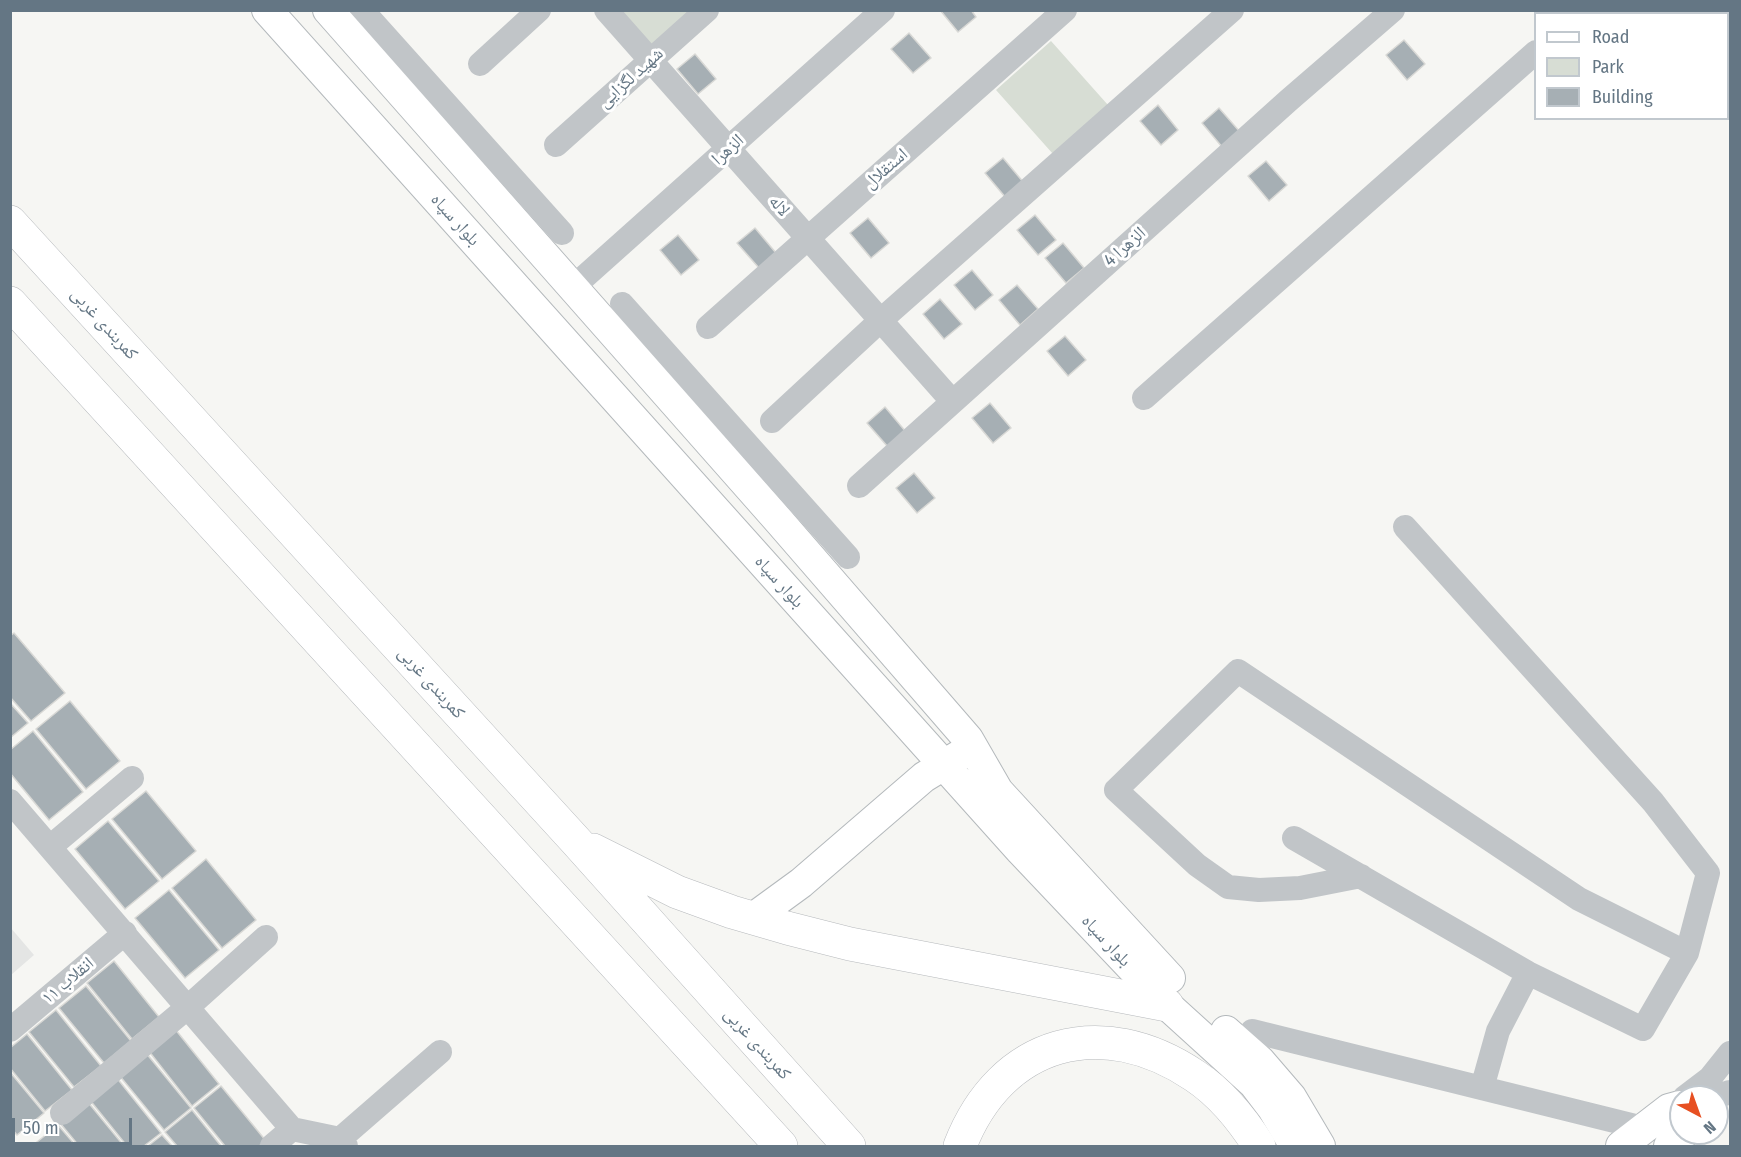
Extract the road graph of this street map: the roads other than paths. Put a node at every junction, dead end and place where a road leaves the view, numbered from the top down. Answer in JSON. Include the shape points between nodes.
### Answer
{"nodes":[{"id":1,"x":267,"y":10,"type":"edge"},
{"id":2,"x":328,"y":10,"type":"edge"},
{"id":3,"x":362,"y":10,"type":"edge"},
{"id":4,"x":539,"y":10,"type":"edge"},
{"id":5,"x":606,"y":10,"type":"edge"},
{"id":6,"x":707,"y":10,"type":"edge"},
{"id":7,"x":883,"y":10,"type":"edge"},
{"id":8,"x":1065,"y":10,"type":"edge"},
{"id":9,"x":1232,"y":10,"type":"edge"},
{"id":10,"x":1393,"y":10,"type":"edge"},
{"id":11,"x":1534,"y":54,"type":"edge"},
{"id":12,"x":651,"y":60,"type":"junction"},
{"id":13,"x":480,"y":64,"type":"dead end"},
{"id":14,"x":436,"y":113,"type":"junction"},
{"id":15,"x":556,"y":145,"type":"dead end"},
{"id":16,"x":730,"y":149,"type":"junction"},
{"id":17,"x":10,"y":222,"type":"edge"},
{"id":18,"x":562,"y":232,"type":"dead end"},
{"id":19,"x":807,"y":239,"type":"junction"},
{"id":20,"x":572,"y":288,"type":"junction"},
{"id":21,"x":10,"y":303,"type":"edge"},
{"id":22,"x":622,"y":304,"type":"dead end"},
{"id":23,"x":881,"y":320,"type":"junction"},
{"id":24,"x":708,"y":327,"type":"dead end"},
{"id":25,"x":1144,"y":398,"type":"dead end"},
{"id":26,"x":952,"y":401,"type":"junction"},
{"id":27,"x":702,"y":413,"type":"junction"},
{"id":28,"x":772,"y":421,"type":"dead end"},
{"id":29,"x":859,"y":486,"type":"dead end"},
{"id":30,"x":1405,"y":527,"type":"dead end"},
{"id":31,"x":848,"y":557,"type":"dead end"},
{"id":32,"x":974,"y":746,"type":"junction"},
{"id":33,"x":943,"y":765,"type":"junction"},
{"id":34,"x":132,"y":778,"type":"dead end"},
{"id":35,"x":10,"y":801,"type":"edge"},
{"id":36,"x":1294,"y":838,"type":"dead end"},
{"id":37,"x":575,"y":840,"type":"junction"},
{"id":38,"x":50,"y":847,"type":"junction"},
{"id":39,"x":1360,"y":876,"type":"junction"},
{"id":40,"x":753,"y":918,"type":"junction"},
{"id":41,"x":125,"y":933,"type":"junction"},
{"id":42,"x":266,"y":938,"type":"dead end"},
{"id":43,"x":1687,"y":953,"type":"junction"},
{"id":44,"x":1528,"y":973,"type":"junction"},
{"id":45,"x":188,"y":1007,"type":"junction"},
{"id":46,"x":1186,"y":1013,"type":"junction"},
{"id":47,"x":10,"y":1030,"type":"edge"},
{"id":48,"x":1252,"y":1031,"type":"dead end"},
{"id":49,"x":440,"y":1052,"type":"dead end"},
{"id":50,"x":1731,"y":1053,"type":"edge"},
{"id":51,"x":1703,"y":1085,"type":"edge"},
{"id":52,"x":1482,"y":1088,"type":"junction"},
{"id":53,"x":62,"y":1113,"type":"dead end"},
{"id":54,"x":1669,"y":1115,"type":"edge"},
{"id":55,"x":292,"y":1129,"type":"junction"},
{"id":56,"x":1632,"y":1137,"type":"edge"},
{"id":57,"x":343,"y":1143,"type":"edge"},
{"id":58,"x":272,"y":1146,"type":"edge"},
{"id":59,"x":781,"y":1146,"type":"edge"},
{"id":60,"x":849,"y":1146,"type":"edge"},
{"id":61,"x":960,"y":1146,"type":"edge"},
{"id":62,"x":1259,"y":1146,"type":"edge"},
{"id":63,"x":1294,"y":1146,"type":"edge"},
{"id":64,"x":1320,"y":1146,"type":"edge"}],
"edges":[{"from":1,"to":33,"type":"main road","name":"بلوار سپاه"},
{"from":2,"to":14,"type":"main road","name":"بلوار سپاه"},
{"from":3,"to":14,"type":"street"},
{"from":4,"to":13,"type":"street"},
{"from":5,"to":12,"type":"street","name":"لاله"},
{"from":6,"to":12,"type":"street","name":"شهید لگزایی"},
{"from":7,"to":16,"type":"street","name":"الزهرا"},
{"from":8,"to":19,"type":"street","name":"استقلال"},
{"from":9,"to":23,"type":"street"},
{"from":10,"to":26,"type":"street","name":"الزهرا 4"},
{"from":11,"to":25,"type":"street"},
{"from":12,"to":15,"type":"street","name":"شهید لگزایی"},
{"from":12,"to":16,"type":"street","name":"لاله"},
{"from":14,"to":18,"type":"street"},
{"from":14,"to":20,"type":"main road","name":"بلوار سپاه"},
{"from":16,"to":19,"type":"street","name":"لاله"},
{"from":16,"to":20,"type":"street","name":"الزهرا"},
{"from":17,"to":37,"type":"highway","name":"کمربندی غربی"},
{"from":19,"to":23,"type":"street","name":"لاله"},
{"from":19,"to":24,"type":"street","name":"استقلال"},
{"from":20,"to":27,"type":"main road","name":"بلوار سپاه"},
{"from":21,"to":59,"type":"highway"},
{"from":22,"to":27,"type":"street"},
{"from":23,"to":26,"type":"street","name":"لاله"},
{"from":23,"to":28,"type":"street"},
{"from":26,"to":29,"type":"street","name":"الزهرا 4"},
{"from":27,"to":31,"type":"street"},
{"from":27,"to":32,"type":"main road","name":"بلوار سپاه"},
{"from":30,"to":43,"type":"street","via":[[1653,802],[1708,873]]},
{"from":32,"to":33,"type":"main road"},
{"from":32,"to":46,"type":"main road","name":"بلوار سپاه","via":[[998,791],[1184,993]]},
{"from":33,"to":40,"type":"main road"},
{"from":33,"to":46,"type":"main road","name":"بلوار سپاه","via":[[1021,851]]},
{"from":34,"to":38,"type":"street"},
{"from":35,"to":38,"type":"street"},
{"from":36,"to":39,"type":"street"},
{"from":37,"to":40,"type":"highway","via":[[677,892]]},
{"from":37,"to":60,"type":"highway","name":"کمربندی غربی"},
{"from":38,"to":41,"type":"street"},
{"from":39,"to":43,"type":"street","via":[[1300,888],[1228,887],[1197,865],[1116,790],[1238,671],[1579,898]]},
{"from":39,"to":44,"type":"street"},
{"from":40,"to":46,"type":"highway","via":[[850,944]]},
{"from":41,"to":45,"type":"street"},
{"from":41,"to":47,"type":"street","name":"انقلاب ۱۱"},
{"from":42,"to":45,"type":"street"},
{"from":43,"to":44,"type":"street","via":[[1642,1029]]},
{"from":44,"to":52,"type":"street","via":[[1498,1031]]},
{"from":45,"to":53,"type":"street"},
{"from":45,"to":55,"type":"street"},
{"from":46,"to":63,"type":"main road","name":"بلوار سپاه","via":[[1254,1084],[1274,1109]]},
{"from":46,"to":64,"type":"main road","name":"بلوار سپاه","via":[[1268,1070],[1291,1097]]},
{"from":48,"to":52,"type":"street"},
{"from":49,"to":57,"type":"street"},
{"from":50,"to":51,"type":"street"},
{"from":52,"to":56,"type":"street"},
{"from":54,"to":56,"type":"main road"},
{"from":55,"to":57,"type":"street"},
{"from":55,"to":58,"type":"street"},
{"from":61,"to":62,"type":"highway","via":[[996,1087],[1016,1068],[1058,1046],[1086,1042],[1130,1047],[1174,1063],[1212,1089]]}]}
